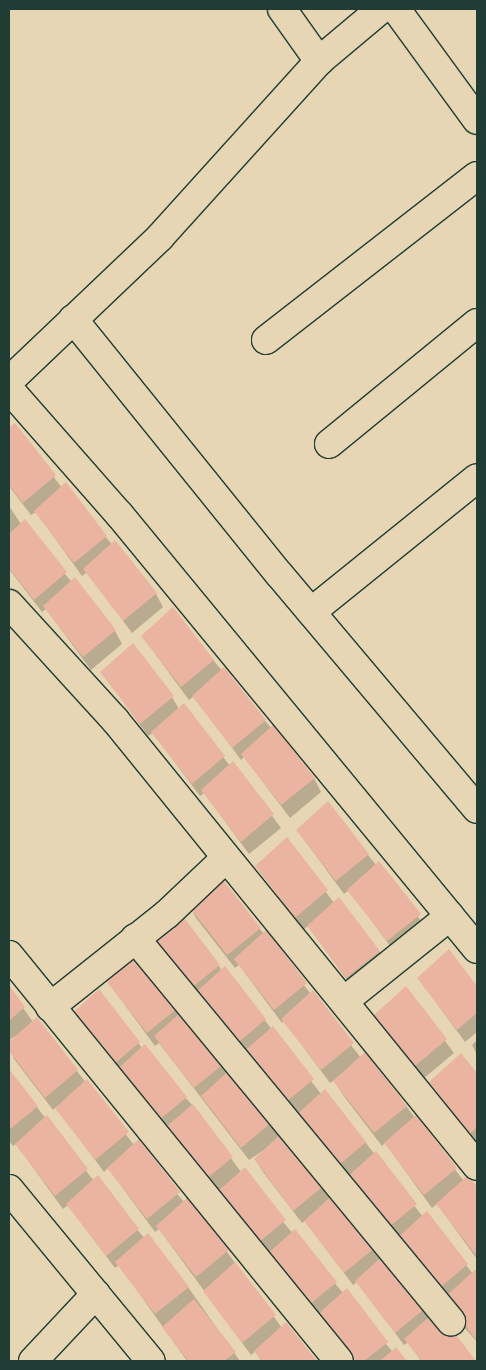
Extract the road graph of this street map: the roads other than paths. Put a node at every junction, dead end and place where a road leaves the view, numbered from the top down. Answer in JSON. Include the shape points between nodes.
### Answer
{"nodes":[{"id":1,"x":282,"y":9,"type":"edge"},
{"id":2,"x":381,"y":9,"type":"edge"},
{"id":3,"x":396,"y":9,"type":"edge"},
{"id":4,"x":319,"y":61,"type":"junction"},
{"id":5,"x":477,"y":120,"type":"edge"},
{"id":6,"x":477,"y":176,"type":"edge"},
{"id":7,"x":73,"y":319,"type":"junction"},
{"id":8,"x":477,"y":323,"type":"edge"},
{"id":9,"x":266,"y":340,"type":"dead end"},
{"id":10,"x":9,"y":381,"type":"edge"},
{"id":11,"x":9,"y":389,"type":"edge"},
{"id":12,"x":329,"y":444,"type":"dead end"},
{"id":13,"x":477,"y":478,"type":"edge"},
{"id":14,"x":9,"y":604,"type":"edge"},
{"id":15,"x":311,"y":612,"type":"junction"},
{"id":16,"x":477,"y":809,"type":"edge"},
{"id":17,"x":226,"y":858,"type":"junction"},
{"id":18,"x":450,"y":916,"type":"junction"},
{"id":19,"x":135,"y":938,"type":"junction"},
{"id":20,"x":477,"y":949,"type":"edge"},
{"id":21,"x":9,"y":955,"type":"edge"},
{"id":22,"x":344,"y":1002,"type":"junction"},
{"id":23,"x":50,"y":1007,"type":"junction"},
{"id":24,"x":477,"y":1166,"type":"edge"},
{"id":25,"x":13,"y":1206,"type":"edge"},
{"id":26,"x":96,"y":1294,"type":"junction"},
{"id":27,"x":451,"y":1321,"type":"dead end"},
{"id":28,"x":33,"y":1361,"type":"edge"},
{"id":29,"x":151,"y":1361,"type":"edge"},
{"id":30,"x":339,"y":1361,"type":"edge"}],
"edges":[{"from":1,"to":4,"type":"street"},
{"from":2,"to":4,"type":"street"},
{"from":3,"to":5,"type":"street"},
{"from":4,"to":7,"type":"street","via":[[160,237]]},
{"from":6,"to":9,"type":"street"},
{"from":7,"to":10,"type":"street"},
{"from":7,"to":15,"type":"street"},
{"from":8,"to":12,"type":"street"},
{"from":11,"to":18,"type":"street","via":[[119,514]]},
{"from":13,"to":15,"type":"street"},
{"from":14,"to":17,"type":"street","via":[[115,720]]},
{"from":15,"to":16,"type":"street"},
{"from":17,"to":19,"type":"street","via":[[167,914]]},
{"from":17,"to":22,"type":"street"},
{"from":18,"to":20,"type":"street"},
{"from":18,"to":22,"type":"street"},
{"from":19,"to":23,"type":"street"},
{"from":19,"to":27,"type":"street"},
{"from":21,"to":23,"type":"street"},
{"from":22,"to":24,"type":"street"},
{"from":23,"to":30,"type":"street"},
{"from":25,"to":26,"type":"street"},
{"from":26,"to":28,"type":"street"},
{"from":26,"to":29,"type":"street"}]}
